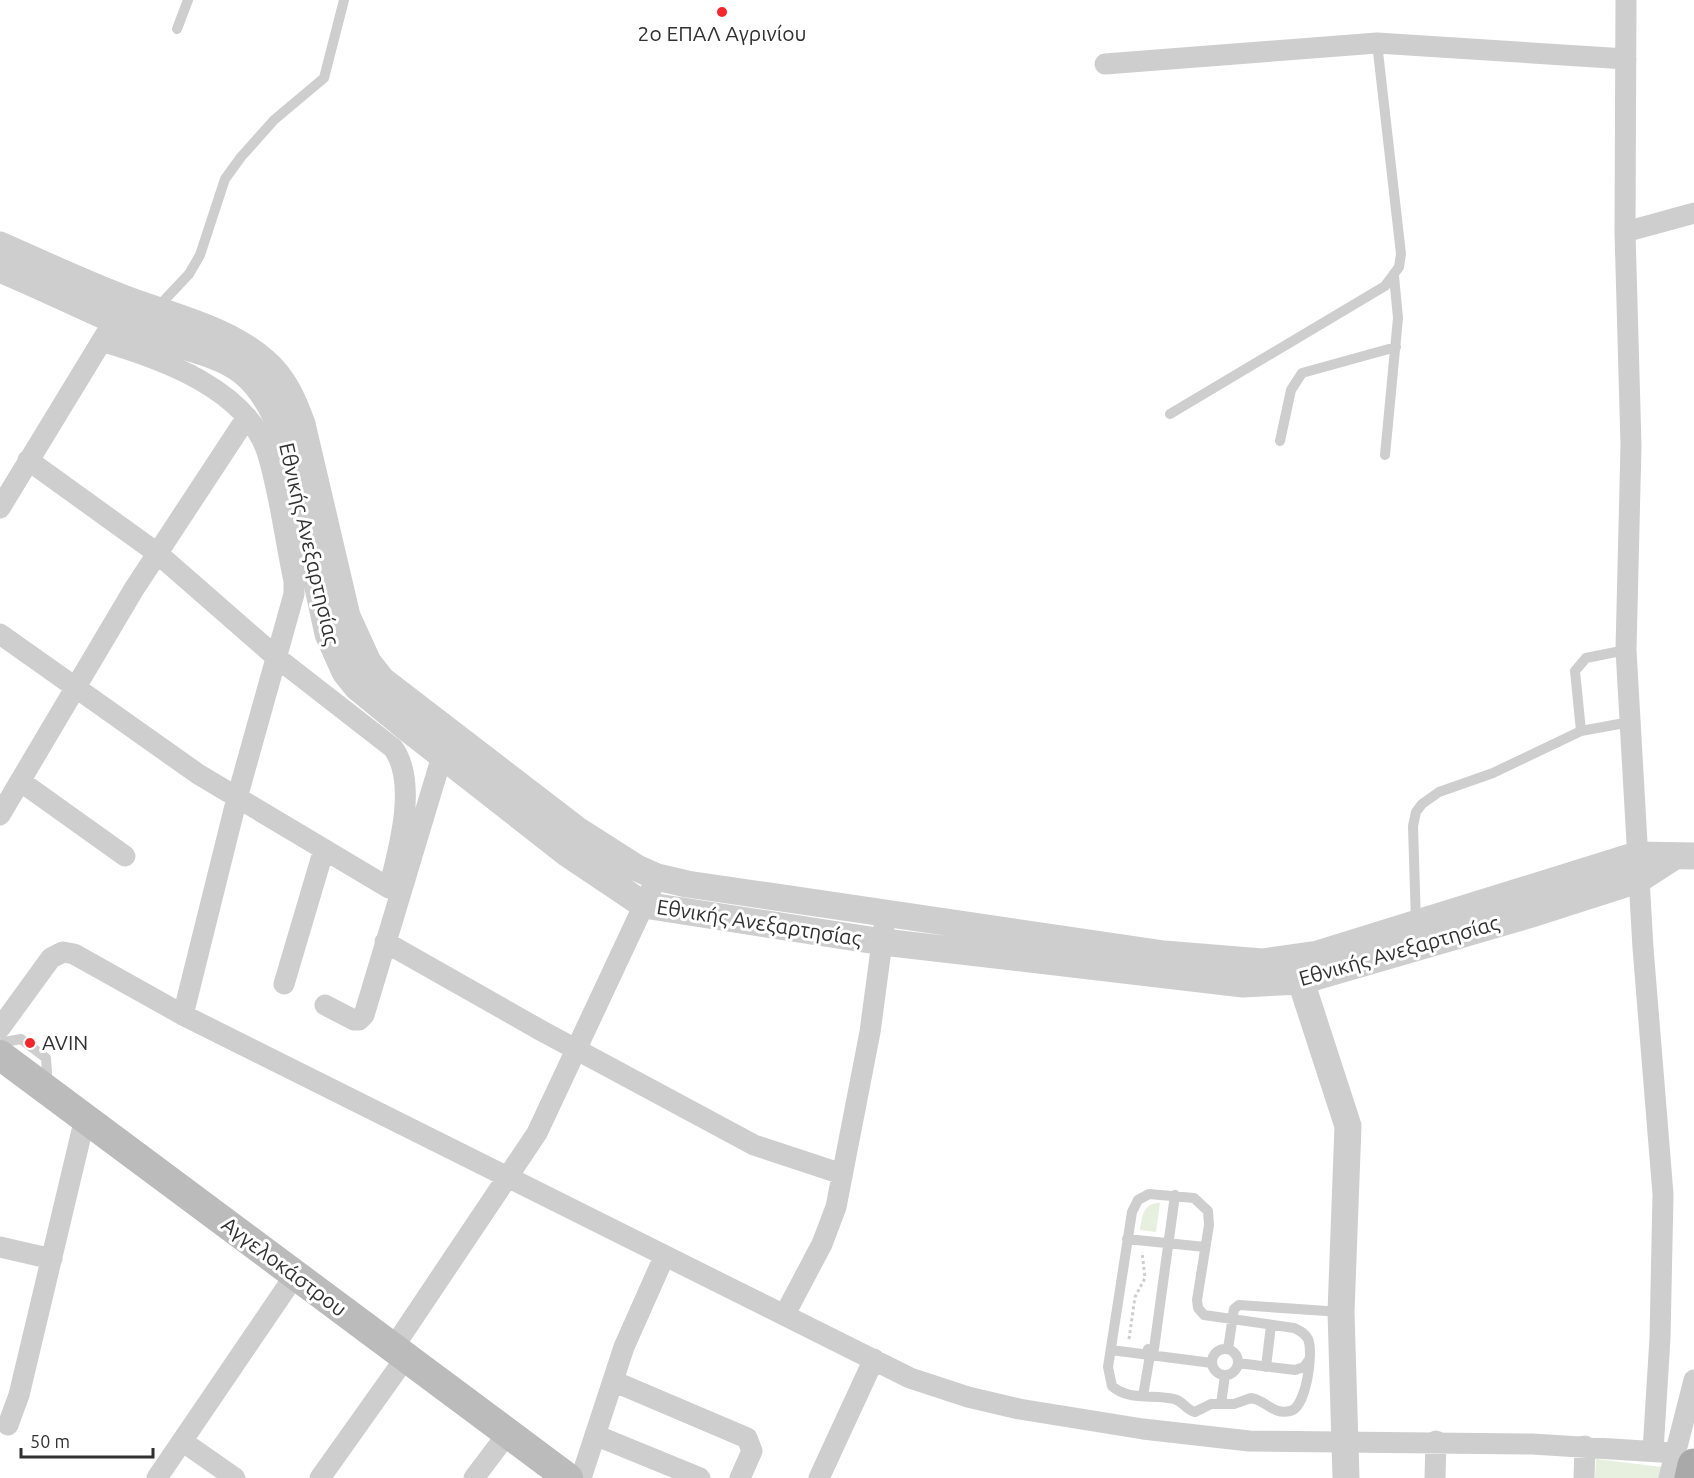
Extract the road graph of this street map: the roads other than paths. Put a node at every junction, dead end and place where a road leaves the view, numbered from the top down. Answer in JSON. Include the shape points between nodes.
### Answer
{"nodes":[{"id":1,"x":188,"y":0,"type":"edge"},
{"id":2,"x":344,"y":0,"type":"edge"},
{"id":3,"x":1626,"y":0,"type":"edge"},
{"id":4,"x":177,"y":29,"type":"dead end"},
{"id":5,"x":1377,"y":43,"type":"junction"},
{"id":6,"x":1626,"y":59,"type":"junction"},
{"id":7,"x":1105,"y":64,"type":"dead end"},
{"id":8,"x":1694,"y":213,"type":"edge"},
{"id":9,"x":1625,"y":232,"type":"junction"},
{"id":10,"x":0,"y":245,"type":"edge"},
{"id":11,"x":0,"y":269,"type":"edge"},
{"id":12,"x":1394,"y":276,"type":"junction"},
{"id":13,"x":155,"y":310,"type":"junction"},
{"id":14,"x":113,"y":319,"type":"junction"},
{"id":15,"x":1395,"y":347,"type":"junction"},
{"id":16,"x":1170,"y":414,"type":"dead end"},
{"id":17,"x":247,"y":417,"type":"junction"},
{"id":18,"x":1280,"y":441,"type":"dead end"},
{"id":19,"x":1385,"y":455,"type":"dead end"},
{"id":20,"x":28,"y":460,"type":"junction"},
{"id":21,"x":0,"y":507,"type":"edge"},
{"id":22,"x":157,"y":553,"type":"junction"},
{"id":23,"x":0,"y":634,"type":"edge"},
{"id":24,"x":1626,"y":650,"type":"junction"},
{"id":25,"x":276,"y":657,"type":"junction"},
{"id":26,"x":75,"y":688,"type":"junction"},
{"id":27,"x":1630,"y":722,"type":"junction"},
{"id":28,"x":1581,"y":731,"type":"junction"},
{"id":29,"x":446,"y":743,"type":"junction"},
{"id":30,"x":20,"y":781,"type":"junction"},
{"id":31,"x":237,"y":798,"type":"junction"},
{"id":32,"x":0,"y":815,"type":"edge"},
{"id":33,"x":324,"y":849,"type":"junction"},
{"id":34,"x":125,"y":855,"type":"dead end"},
{"id":35,"x":1683,"y":857,"type":"edge"},
{"id":36,"x":1637,"y":868,"type":"junction"},
{"id":37,"x":657,"y":877,"type":"junction"},
{"id":38,"x":644,"y":905,"type":"junction"},
{"id":39,"x":885,"y":914,"type":"junction"},
{"id":40,"x":1416,"y":923,"type":"junction"},
{"id":41,"x":385,"y":942,"type":"junction"},
{"id":42,"x":883,"y":942,"type":"junction"},
{"id":43,"x":1297,"y":970,"type":"junction"},
{"id":44,"x":284,"y":984,"type":"dead end"},
{"id":45,"x":325,"y":1005,"type":"dead end"},
{"id":46,"x":183,"y":1015,"type":"junction"},
{"id":47,"x":1,"y":1047,"type":"edge"},
{"id":48,"x":576,"y":1049,"type":"junction"},
{"id":49,"x":47,"y":1073,"type":"dead end"},
{"id":50,"x":85,"y":1118,"type":"junction"},
{"id":51,"x":842,"y":1174,"type":"junction"},
{"id":52,"x":508,"y":1177,"type":"junction"},
{"id":53,"x":1175,"y":1195,"type":"junction"},
{"id":54,"x":1127,"y":1239,"type":"junction"},
{"id":55,"x":1167,"y":1243,"type":"junction"},
{"id":56,"x":0,"y":1247,"type":"edge"},
{"id":57,"x":1205,"y":1247,"type":"junction"},
{"id":58,"x":664,"y":1257,"type":"junction"},
{"id":59,"x":52,"y":1259,"type":"junction"},
{"id":60,"x":295,"y":1275,"type":"junction"},
{"id":61,"x":1341,"y":1312,"type":"junction"},
{"id":62,"x":785,"y":1314,"type":"junction"},
{"id":63,"x":1232,"y":1321,"type":"junction"},
{"id":64,"x":1271,"y":1326,"type":"junction"},
{"id":65,"x":1228,"y":1349,"type":"junction"},
{"id":66,"x":1111,"y":1350,"type":"junction"},
{"id":67,"x":399,"y":1352,"type":"junction"},
{"id":68,"x":1152,"y":1352,"type":"junction"},
{"id":69,"x":874,"y":1359,"type":"junction"},
{"id":70,"x":1212,"y":1360,"type":"junction"},
{"id":71,"x":1309,"y":1360,"type":"junction"},
{"id":72,"x":1238,"y":1363,"type":"junction"},
{"id":73,"x":1266,"y":1367,"type":"junction"},
{"id":74,"x":1295,"y":1370,"type":"junction"},
{"id":75,"x":1225,"y":1375,"type":"junction"},
{"id":76,"x":1694,"y":1380,"type":"edge"},
{"id":77,"x":613,"y":1381,"type":"junction"},
{"id":78,"x":1306,"y":1385,"type":"junction"},
{"id":79,"x":1143,"y":1396,"type":"junction"},
{"id":80,"x":1221,"y":1404,"type":"junction"},
{"id":81,"x":8,"y":1425,"type":"dead end"},
{"id":82,"x":507,"y":1433,"type":"junction"},
{"id":83,"x":595,"y":1435,"type":"junction"},
{"id":84,"x":182,"y":1441,"type":"junction"},
{"id":85,"x":1346,"y":1441,"type":"junction"},
{"id":86,"x":1436,"y":1441,"type":"junction"},
{"id":87,"x":1585,"y":1446,"type":"junction"},
{"id":88,"x":1653,"y":1451,"type":"junction"},
{"id":89,"x":1687,"y":1466,"type":"edge"},
{"id":90,"x":157,"y":1478,"type":"edge"},
{"id":91,"x":235,"y":1478,"type":"edge"},
{"id":92,"x":320,"y":1478,"type":"edge"},
{"id":93,"x":474,"y":1478,"type":"edge"},
{"id":94,"x":568,"y":1478,"type":"edge"},
{"id":95,"x":581,"y":1478,"type":"edge"},
{"id":96,"x":700,"y":1478,"type":"edge"},
{"id":97,"x":740,"y":1478,"type":"edge"},
{"id":98,"x":819,"y":1478,"type":"edge"},
{"id":99,"x":1346,"y":1478,"type":"edge"},
{"id":100,"x":1435,"y":1478,"type":"edge"},
{"id":101,"x":1584,"y":1478,"type":"edge"},
{"id":102,"x":1670,"y":1478,"type":"edge"}],
"edges":[{"from":1,"to":4,"type":"lane"},
{"from":2,"to":13,"type":"lane","via":[[324,78],[274,120],[241,157],[225,179],[200,255],[189,274]]},
{"from":3,"to":6,"type":"street"},
{"from":5,"to":6,"type":"street"},
{"from":5,"to":7,"type":"street"},
{"from":5,"to":12,"type":"lane","via":[[1401,254]]},
{"from":6,"to":9,"type":"street"},
{"from":8,"to":9,"type":"street"},
{"from":9,"to":24,"type":"street","via":[[1631,445]]},
{"from":10,"to":14,"type":"street","name":"Εθνικής Ανεξαρτησίας"},
{"from":11,"to":14,"type":"street","name":"Εθνικής Ανεξαρτησίας"},
{"from":12,"to":15,"type":"lane","via":[[1398,302]]},
{"from":12,"to":16,"type":"lane","via":[[1385,286]]},
{"from":13,"to":14,"type":"street","name":"Εθνικής Ανεξαρτησίας"},
{"from":13,"to":29,"type":"street","name":"Εθνικής Ανεξαρτησίας","via":[[249,348],[268,363],[283,383],[302,424],[347,616],[357,643],[382,680]]},
{"from":14,"to":17,"type":"street","via":[[141,353],[184,371]]},
{"from":14,"to":20,"type":"street"},
{"from":14,"to":29,"type":"street","name":"Εθνικής Ανεξαρτησίας","via":[[241,370],[260,389],[286,440],[311,566],[336,655],[357,687]]},
{"from":15,"to":18,"type":"lane","via":[[1302,373],[1291,390]]},
{"from":15,"to":19,"type":"lane"},
{"from":17,"to":22,"type":"street"},
{"from":17,"to":25,"type":"street","via":[[268,453],[294,581]]},
{"from":20,"to":21,"type":"street"},
{"from":20,"to":22,"type":"street"},
{"from":22,"to":25,"type":"street"},
{"from":22,"to":26,"type":"street"},
{"from":23,"to":26,"type":"street"},
{"from":24,"to":27,"type":"street"},
{"from":24,"to":28,"type":"lane","via":[[1586,658],[1575,671]]},
{"from":25,"to":31,"type":"street"},
{"from":25,"to":33,"type":"street","via":[[393,748],[404,769],[403,816],[389,888]]},
{"from":26,"to":30,"type":"street"},
{"from":26,"to":31,"type":"street"},
{"from":27,"to":28,"type":"lane"},
{"from":27,"to":36,"type":"street"},
{"from":28,"to":40,"type":"lane","via":[[1493,773],[1439,792],[1422,804],[1413,826]]},
{"from":29,"to":37,"type":"street","name":"Εθνικής Ανεξαρτησίας","via":[[629,864]]},
{"from":29,"to":38,"type":"street","name":"Εθνικής Ανεξαρτησίας","via":[[568,854]]},
{"from":29,"to":41,"type":"street"},
{"from":30,"to":32,"type":"street"},
{"from":30,"to":34,"type":"street"},
{"from":31,"to":33,"type":"street"},
{"from":31,"to":46,"type":"street"},
{"from":33,"to":44,"type":"street"},
{"from":35,"to":36,"type":"street","name":"Εθνικής Ανεξαρτησίας"},
{"from":36,"to":40,"type":"street","name":"Εθνικής Ανεξαρτησίας"},
{"from":36,"to":43,"type":"street","name":"Εθνικής Ανεξαρτησίας","via":[[1535,913]]},
{"from":36,"to":88,"type":"street","via":[[1663,1194]]},
{"from":37,"to":38,"type":"street"},
{"from":37,"to":39,"type":"street","name":"Εθνικής Ανεξαρτησίας"},
{"from":38,"to":42,"type":"street","name":"Εθνικής Ανεξαρτησίας"},
{"from":38,"to":48,"type":"street"},
{"from":39,"to":42,"type":"street"},
{"from":39,"to":43,"type":"street","name":"Εθνικής Ανεξαρτησίας","via":[[1164,954],[1262,962]]},
{"from":40,"to":43,"type":"street","name":"Εθνικής Ανεξαρτησίας"},
{"from":41,"to":45,"type":"street","via":[[362,1018],[354,1020]]},
{"from":41,"to":48,"type":"street"},
{"from":42,"to":43,"type":"street","name":"Εθνικής Ανεξαρτησίας","via":[[1243,984]]},
{"from":42,"to":51,"type":"street"},
{"from":43,"to":61,"type":"street","via":[[1348,1126]]},
{"from":46,"to":47,"type":"street","via":[[79,956],[63,952],[51,958]]},
{"from":46,"to":52,"type":"street"},
{"from":47,"to":49,"type":"lane","via":[[21,1039],[45,1058]]},
{"from":47,"to":50,"type":"main road","name":"Αγγελοκάστρου"},
{"from":48,"to":51,"type":"street","via":[[754,1145]]},
{"from":48,"to":52,"type":"street","via":[[537,1133]]},
{"from":50,"to":59,"type":"street"},
{"from":50,"to":60,"type":"main road","name":"Αγγελοκάστρου"},
{"from":51,"to":62,"type":"street","via":[[829,1229]]},
{"from":52,"to":58,"type":"street"},
{"from":52,"to":67,"type":"street"},
{"from":53,"to":54,"type":"lane","via":[[1149,1194],[1137,1200]]},
{"from":53,"to":55,"type":"lane"},
{"from":53,"to":57,"type":"lane","via":[[1194,1198],[1205,1206],[1209,1218]]},
{"from":54,"to":55,"type":"lane"},
{"from":54,"to":66,"type":"lane"},
{"from":55,"to":57,"type":"lane"},
{"from":55,"to":68,"type":"lane","via":[[1148,1348]]},
{"from":56,"to":59,"type":"street"},
{"from":57,"to":63,"type":"lane","via":[[1198,1308],[1207,1318]]},
{"from":58,"to":62,"type":"street"},
{"from":58,"to":77,"type":"street"},
{"from":59,"to":81,"type":"street"},
{"from":60,"to":67,"type":"main road","name":"Αγγελοκάστρου"},
{"from":60,"to":84,"type":"street"},
{"from":61,"to":63,"type":"lane","via":[[1239,1305],[1233,1309]]},
{"from":61,"to":85,"type":"street"},
{"from":62,"to":69,"type":"street"},
{"from":63,"to":64,"type":"lane"},
{"from":63,"to":65,"type":"lane"},
{"from":64,"to":71,"type":"lane","via":[[1294,1328],[1305,1335],[1311,1347]]},
{"from":64,"to":73,"type":"lane"},
{"from":65,"to":70,"type":"lane","via":[[1221,1349]]},
{"from":65,"to":72,"type":"lane"},
{"from":66,"to":68,"type":"lane"},
{"from":66,"to":79,"type":"lane","via":[[1107,1374],[1112,1386],[1123,1394]]},
{"from":67,"to":82,"type":"main road","name":"Αγγελοκάστρου"},
{"from":67,"to":92,"type":"street"},
{"from":68,"to":70,"type":"lane"},
{"from":68,"to":79,"type":"lane"},
{"from":69,"to":85,"type":"street","via":[[919,1381],[1019,1409],[1249,1441]]},
{"from":69,"to":98,"type":"street"},
{"from":70,"to":75,"type":"lane","via":[[1215,1370]]},
{"from":71,"to":74,"type":"lane"},
{"from":71,"to":78,"type":"lane"},
{"from":72,"to":73,"type":"lane"},
{"from":72,"to":75,"type":"lane"},
{"from":73,"to":74,"type":"lane"},
{"from":74,"to":78,"type":"lane"},
{"from":75,"to":80,"type":"lane"},
{"from":76,"to":89,"type":"street"},
{"from":77,"to":83,"type":"street"},
{"from":77,"to":97,"type":"street","via":[[747,1438],[752,1450]]},
{"from":78,"to":80,"type":"lane","via":[[1302,1402],[1292,1411],[1274,1411],[1251,1398]]},
{"from":79,"to":80,"type":"lane","via":[[1178,1400],[1195,1412]]},
{"from":82,"to":93,"type":"street"},
{"from":82,"to":94,"type":"main road","name":"Αγγελοκάστρου"},
{"from":83,"to":95,"type":"street"},
{"from":83,"to":96,"type":"street"},
{"from":84,"to":90,"type":"street"},
{"from":84,"to":91,"type":"street"},
{"from":85,"to":86,"type":"street"},
{"from":85,"to":99,"type":"street"},
{"from":86,"to":87,"type":"street"},
{"from":86,"to":100,"type":"street"},
{"from":87,"to":88,"type":"street"},
{"from":87,"to":101,"type":"street"},
{"from":88,"to":89,"type":"street"},
{"from":89,"to":102,"type":"street"}]}
